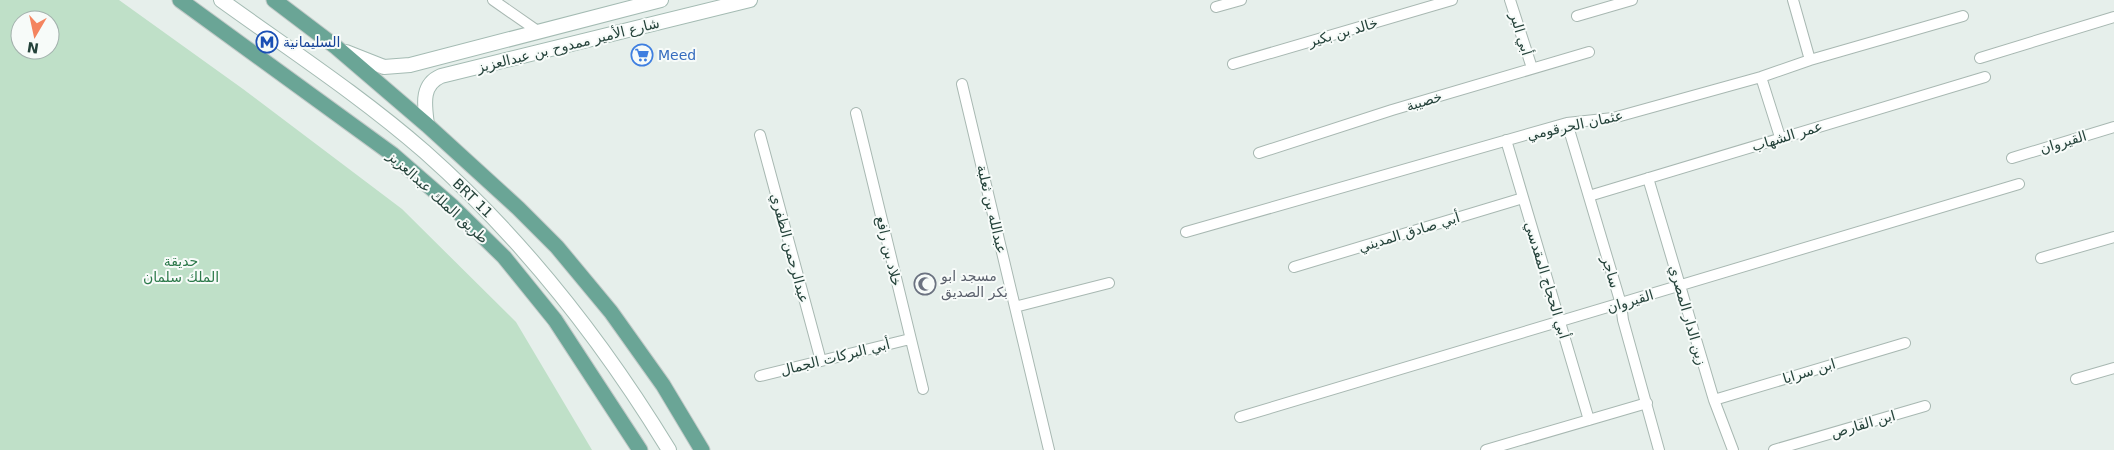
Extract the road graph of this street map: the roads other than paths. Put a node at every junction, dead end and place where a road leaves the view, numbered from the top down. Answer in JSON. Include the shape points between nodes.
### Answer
{"nodes":[{"id":1,"x":180,"y":0,"type":"edge"},
{"id":2,"x":221,"y":0,"type":"edge"},
{"id":3,"x":274,"y":0,"type":"edge"},
{"id":4,"x":493,"y":0,"type":"edge"},
{"id":5,"x":661,"y":0,"type":"edge"},
{"id":6,"x":750,"y":0,"type":"edge"},
{"id":7,"x":1241,"y":0,"type":"edge"},
{"id":8,"x":1452,"y":0,"type":"edge"},
{"id":9,"x":1510,"y":0,"type":"edge"},
{"id":10,"x":1632,"y":0,"type":"edge"},
{"id":11,"x":1793,"y":0,"type":"edge"},
{"id":12,"x":1216,"y":7,"type":"dead end"},
{"id":13,"x":1577,"y":16,"type":"dead end"},
{"id":14,"x":1963,"y":16,"type":"dead end"},
{"id":15,"x":2114,"y":17,"type":"edge"},
{"id":16,"x":539,"y":32,"type":"junction"},
{"id":17,"x":336,"y":47,"type":"junction"},
{"id":18,"x":1589,"y":52,"type":"dead end"},
{"id":19,"x":1980,"y":58,"type":"dead end"},
{"id":20,"x":1810,"y":60,"type":"junction"},
{"id":21,"x":1234,"y":64,"type":"dead end"},
{"id":22,"x":1532,"y":68,"type":"junction"},
{"id":23,"x":1985,"y":76,"type":"dead end"},
{"id":24,"x":1761,"y":77,"type":"junction"},
{"id":25,"x":962,"y":84,"type":"dead end"},
{"id":26,"x":856,"y":113,"type":"dead end"},
{"id":27,"x":1567,"y":123,"type":"junction"},
{"id":28,"x":427,"y":125,"type":"junction"},
{"id":29,"x":2114,"y":127,"type":"edge"},
{"id":30,"x":760,"y":135,"type":"dead end"},
{"id":31,"x":1780,"y":137,"type":"junction"},
{"id":32,"x":1506,"y":140,"type":"junction"},
{"id":33,"x":1259,"y":153,"type":"dead end"},
{"id":34,"x":2012,"y":158,"type":"dead end"},
{"id":35,"x":1648,"y":178,"type":"junction"},
{"id":36,"x":2019,"y":184,"type":"dead end"},
{"id":37,"x":1589,"y":196,"type":"junction"},
{"id":38,"x":1523,"y":198,"type":"junction"},
{"id":39,"x":1186,"y":232,"type":"dead end"},
{"id":40,"x":2114,"y":237,"type":"edge"},
{"id":41,"x":2041,"y":258,"type":"dead end"},
{"id":42,"x":1294,"y":267,"type":"dead end"},
{"id":43,"x":1109,"y":283,"type":"dead end"},
{"id":44,"x":1680,"y":286,"type":"junction"},
{"id":45,"x":1621,"y":304,"type":"junction"},
{"id":46,"x":1015,"y":307,"type":"junction"},
{"id":47,"x":1560,"y":322,"type":"junction"},
{"id":48,"x":910,"y":339,"type":"junction"},
{"id":49,"x":1904,"y":342,"type":"dead end"},
{"id":50,"x":821,"y":360,"type":"junction"},
{"id":51,"x":2114,"y":368,"type":"edge"},
{"id":52,"x":760,"y":376,"type":"dead end"},
{"id":53,"x":2076,"y":378,"type":"dead end"},
{"id":54,"x":923,"y":389,"type":"dead end"},
{"id":55,"x":1714,"y":400,"type":"junction"},
{"id":56,"x":1647,"y":403,"type":"junction"},
{"id":57,"x":1925,"y":406,"type":"dead end"},
{"id":58,"x":1240,"y":417,"type":"dead end"},
{"id":59,"x":1589,"y":420,"type":"junction"},
{"id":60,"x":640,"y":450,"type":"edge"},
{"id":61,"x":669,"y":450,"type":"edge"},
{"id":62,"x":702,"y":450,"type":"edge"},
{"id":63,"x":1049,"y":450,"type":"edge"},
{"id":64,"x":1486,"y":450,"type":"edge"},
{"id":65,"x":1659,"y":450,"type":"edge"},
{"id":66,"x":1733,"y":450,"type":"edge"},
{"id":67,"x":1774,"y":450,"type":"edge"}],
"edges":[{"from":1,"to":60,"type":"main road","name":"طريق الملك عبدالعزيز","via":[[392,154],[453,206],[504,257],[555,320]]},
{"from":2,"to":61,"type":"street","name":"BRT 11","via":[[394,126],[495,219],[597,340],[643,405]]},
{"from":3,"to":17,"type":"main road"},
{"from":4,"to":16,"type":"street"},
{"from":5,"to":16,"type":"street","name":"شارع الأمير ممدوح بن عبدالعزيز"},
{"from":6,"to":28,"type":"street","name":"شارع الأمير ممدوح بن عبدالعزيز","via":[[441,76],[434,79],[426,90]]},
{"from":7,"to":12,"type":"street"},
{"from":8,"to":21,"type":"street","name":"خالد بن بكير"},
{"from":9,"to":22,"type":"street","name":"أبي البر"},
{"from":10,"to":13,"type":"street"},
{"from":11,"to":20,"type":"street"},
{"from":14,"to":20,"type":"street","name":"عثمان الحرقومي"},
{"from":15,"to":19,"type":"street"},
{"from":16,"to":17,"type":"street","name":"شارع الأمير ممدوح بن عبدالعزيز","via":[[410,65],[384,66]]},
{"from":17,"to":28,"type":"main road"},
{"from":18,"to":22,"type":"street","name":"خصيبة"},
{"from":20,"to":24,"type":"street","name":"عثمان الحرقومي"},
{"from":22,"to":33,"type":"street","name":"خصيبة"},
{"from":23,"to":31,"type":"street","name":"عمر الشهاب"},
{"from":24,"to":27,"type":"street","name":"عثمان الحرقومي","via":[[1613,118]]},
{"from":24,"to":31,"type":"street"},
{"from":25,"to":46,"type":"street","name":"عبدالله بن ثعلبة"},
{"from":26,"to":48,"type":"street","name":"خلاد بن رافع"},
{"from":27,"to":32,"type":"street","name":"عثمان الحرقومي"},
{"from":27,"to":37,"type":"street","name":"ساجر"},
{"from":28,"to":62,"type":"main road","via":[[557,246],[611,312],[663,385]]},
{"from":29,"to":34,"type":"street","name":"القيروان"},
{"from":30,"to":50,"type":"street","name":"عبدالرحمن الظفري"},
{"from":31,"to":35,"type":"street","name":"عمر الشهاب"},
{"from":32,"to":38,"type":"street","name":"أبي الحجاج المقدسي"},
{"from":32,"to":39,"type":"street","name":"عثمان الحرقومي"},
{"from":35,"to":37,"type":"street","name":"عمر الشهاب"},
{"from":35,"to":44,"type":"street","name":"زين الدار المصري"},
{"from":36,"to":44,"type":"street","name":"القيروان"},
{"from":37,"to":45,"type":"street","name":"ساجر"},
{"from":38,"to":42,"type":"street","name":"أبي صادق المديني"},
{"from":38,"to":47,"type":"street","name":"أبي الحجاج المقدسي"},
{"from":40,"to":41,"type":"street"},
{"from":43,"to":46,"type":"street"},
{"from":44,"to":45,"type":"street","name":"القيروان"},
{"from":44,"to":55,"type":"street","name":"زين الدار المصري"},
{"from":45,"to":47,"type":"street","name":"القيروان"},
{"from":45,"to":56,"type":"street","name":"ساجر"},
{"from":46,"to":63,"type":"street","name":"عبدالله بن ثعلبة"},
{"from":47,"to":58,"type":"street","name":"القيروان"},
{"from":47,"to":59,"type":"street","name":"أبي الحجاج المقدسي"},
{"from":48,"to":50,"type":"street","name":"أبي البركات الجمال"},
{"from":48,"to":54,"type":"street","name":"خلاد بن رافع"},
{"from":49,"to":55,"type":"street","name":"ابن سرايا"},
{"from":50,"to":52,"type":"street","name":"أبي البركات الجمال"},
{"from":51,"to":53,"type":"street"},
{"from":55,"to":66,"type":"street","name":"زين الدار المصري"},
{"from":56,"to":59,"type":"street"},
{"from":56,"to":65,"type":"street","name":"ساجر"},
{"from":57,"to":67,"type":"street","name":"ابن القارص"},
{"from":59,"to":64,"type":"street"}]}
